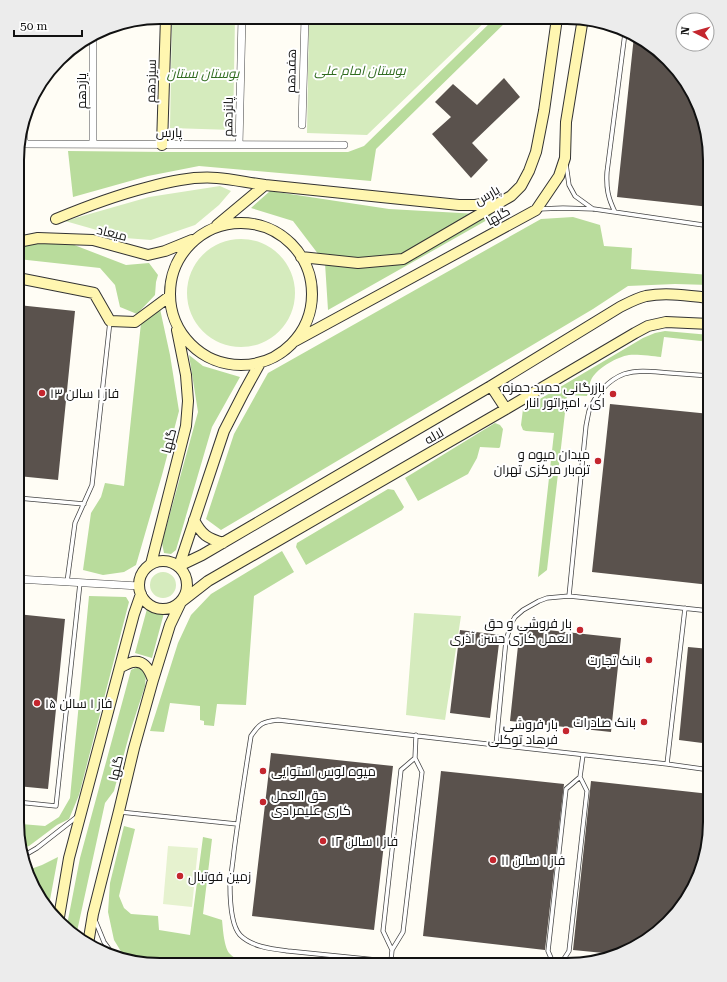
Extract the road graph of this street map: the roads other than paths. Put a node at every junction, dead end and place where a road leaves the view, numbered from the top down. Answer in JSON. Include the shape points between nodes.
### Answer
{"nodes":[{"id":1,"x":166,"y":24,"type":"edge"},
{"id":2,"x":242,"y":24,"type":"edge"},
{"id":3,"x":305,"y":24,"type":"edge"},
{"id":4,"x":556,"y":24,"type":"edge"},
{"id":5,"x":582,"y":25,"type":"edge"},
{"id":6,"x":624,"y":37,"type":"edge"},
{"id":7,"x":92,"y":42,"type":"edge"},
{"id":8,"x":302,"y":125,"type":"dead end"},
{"id":9,"x":25,"y":144,"type":"edge"},
{"id":10,"x":93,"y":144,"type":"junction"},
{"id":11,"x":162,"y":145,"type":"junction"},
{"id":12,"x":239,"y":145,"type":"junction"},
{"id":13,"x":344,"y":145,"type":"dead end"},
{"id":14,"x":565,"y":158,"type":"junction"},
{"id":15,"x":265,"y":185,"type":"junction"},
{"id":16,"x":489,"y":203,"type":"dead end"},
{"id":17,"x":594,"y":209,"type":"junction"},
{"id":18,"x":536,"y":210,"type":"junction"},
{"id":19,"x":615,"y":212,"type":"junction"},
{"id":20,"x":56,"y":219,"type":"dead end"},
{"id":21,"x":703,"y":225,"type":"edge"},
{"id":22,"x":214,"y":228,"type":"junction"},
{"id":23,"x":196,"y":239,"type":"junction"},
{"id":24,"x":24,"y":241,"type":"edge"},
{"id":25,"x":301,"y":257,"type":"junction"},
{"id":26,"x":24,"y":279,"type":"edge"},
{"id":27,"x":170,"y":296,"type":"junction"},
{"id":28,"x":703,"y":297,"type":"edge"},
{"id":29,"x":110,"y":321,"type":"junction"},
{"id":30,"x":175,"y":322,"type":"junction"},
{"id":31,"x":703,"y":324,"type":"edge"},
{"id":32,"x":295,"y":341,"type":"junction"},
{"id":33,"x":260,"y":363,"type":"junction"},
{"id":34,"x":703,"y":376,"type":"edge"},
{"id":35,"x":491,"y":386,"type":"junction"},
{"id":36,"x":506,"y":409,"type":"junction"},
{"id":37,"x":24,"y":499,"type":"edge"},
{"id":38,"x":84,"y":504,"type":"junction"},
{"id":39,"x":194,"y":520,"type":"junction"},
{"id":40,"x":223,"y":543,"type":"junction"},
{"id":41,"x":151,"y":564,"type":"junction"},
{"id":42,"x":179,"y":566,"type":"junction"},
{"id":43,"x":24,"y":579,"type":"edge"},
{"id":44,"x":67,"y":583,"type":"junction"},
{"id":45,"x":80,"y":583,"type":"junction"},
{"id":46,"x":140,"y":590,"type":"junction"},
{"id":47,"x":569,"y":596,"type":"junction"},
{"id":48,"x":181,"y":602,"type":"junction"},
{"id":49,"x":685,"y":608,"type":"junction"},
{"id":50,"x":703,"y":610,"type":"edge"},
{"id":51,"x":121,"y":667,"type":"junction"},
{"id":52,"x":153,"y":680,"type":"junction"},
{"id":53,"x":416,"y":735,"type":"junction"},
{"id":54,"x":496,"y":745,"type":"junction"},
{"id":55,"x":583,"y":755,"type":"junction"},
{"id":56,"x":415,"y":758,"type":"junction"},
{"id":57,"x":666,"y":764,"type":"junction"},
{"id":58,"x":703,"y":769,"type":"edge"},
{"id":59,"x":580,"y":777,"type":"junction"},
{"id":60,"x":24,"y":803,"type":"edge"},
{"id":61,"x":119,"y":811,"type":"junction"},
{"id":62,"x":80,"y":814,"type":"junction"},
{"id":63,"x":237,"y":824,"type":"junction"},
{"id":64,"x":28,"y":853,"type":"edge"},
{"id":65,"x":60,"y":914,"type":"edge"},
{"id":66,"x":93,"y":914,"type":"junction"},
{"id":67,"x":89,"y":938,"type":"edge"},
{"id":68,"x":108,"y":948,"type":"edge"},
{"id":69,"x":392,"y":950,"type":"junction"},
{"id":70,"x":345,"y":958,"type":"edge"},
{"id":71,"x":391,"y":958,"type":"edge"},
{"id":72,"x":551,"y":958,"type":"edge"},
{"id":73,"x":564,"y":958,"type":"edge"}],
"edges":[{"from":1,"to":11,"type":"street","name":"سیزدهم"},
{"from":2,"to":12,"type":"street","name":"پانزدهم"},
{"from":3,"to":8,"type":"street","name":"هفدهم"},
{"from":4,"to":25,"type":"street","name":"پارس","via":[[536,152],[521,186],[511,196],[403,259],[358,264]]},
{"from":5,"to":14,"type":"street","name":"گلها","via":[[566,122]]},
{"from":6,"to":19,"type":"lane","via":[[606,172],[606,187]]},
{"from":7,"to":10,"type":"street","name":"یازدهم"},
{"from":9,"to":10,"type":"street","name":"پارس"},
{"from":10,"to":11,"type":"street","name":"پارس"},
{"from":11,"to":12,"type":"street","name":"پارس"},
{"from":12,"to":13,"type":"street","name":"پارس"},
{"from":14,"to":17,"type":"lane","via":[[569,185],[575,196]]},
{"from":14,"to":18,"type":"street","name":"گلها","via":[[559,176]]},
{"from":15,"to":16,"type":"street","name":"پارس","via":[[459,205]]},
{"from":15,"to":20,"type":"street","name":"پارس","via":[[217,178],[169,181],[121,194]]},
{"from":15,"to":22,"type":"street"},
{"from":17,"to":18,"type":"lane"},
{"from":17,"to":19,"type":"lane"},
{"from":18,"to":32,"type":"street","name":"گلها"},
{"from":19,"to":21,"type":"lane"},
{"from":22,"to":23,"type":"street"},
{"from":22,"to":25,"type":"street","via":[[232,223],[251,223],[269,229],[286,238]]},
{"from":23,"to":24,"type":"street","name":"میعاد","via":[[148,255],[93,240],[38,238]]},
{"from":23,"to":27,"type":"street","via":[[184,251],[175,266],[170,283]]},
{"from":25,"to":32,"type":"street","via":[[308,269],[312,288],[311,307],[306,325]]},
{"from":26,"to":29,"type":"street","via":[[94,293]]},
{"from":27,"to":29,"type":"street","via":[[135,322]]},
{"from":27,"to":30,"type":"street"},
{"from":28,"to":35,"type":"street","name":"لاله","via":[[658,295],[634,301]]},
{"from":29,"to":38,"type":"lane","via":[[92,485]]},
{"from":30,"to":33,"type":"street","via":[[196,350],[210,359],[226,365]]},
{"from":30,"to":41,"type":"street","name":"گلها","via":[[186,375],[186,426]]},
{"from":31,"to":36,"type":"street","name":"لاله","via":[[666,322],[648,326]]},
{"from":32,"to":33,"type":"street","via":[[279,355]]},
{"from":33,"to":39,"type":"street","via":[[224,431]]},
{"from":34,"to":47,"type":"lane","via":[[654,372],[624,374],[603,388],[594,401],[586,426]]},
{"from":35,"to":36,"type":"street"},
{"from":35,"to":40,"type":"street","name":"لاله"},
{"from":36,"to":48,"type":"street","name":"لاله","via":[[208,581]]},
{"from":37,"to":38,"type":"lane"},
{"from":38,"to":44,"type":"lane","via":[[74,523]]},
{"from":39,"to":40,"type":"street","via":[[205,535]]},
{"from":39,"to":42,"type":"street"},
{"from":40,"to":42,"type":"street","name":"لاله"},
{"from":41,"to":42,"type":"street","via":[[166,560]]},
{"from":41,"to":46,"type":"street","via":[[142,573]]},
{"from":42,"to":48,"type":"street","via":[[187,580],[187,588]]},
{"from":43,"to":44,"type":"street"},
{"from":44,"to":45,"type":"street"},
{"from":45,"to":46,"type":"street"},
{"from":45,"to":60,"type":"lane","via":[[56,806]]},
{"from":46,"to":48,"type":"street","via":[[145,601],[159,609],[167,609]]},
{"from":46,"to":51,"type":"street","name":"گلها"},
{"from":47,"to":49,"type":"lane"},
{"from":47,"to":54,"type":"lane","via":[[539,601],[523,610],[512,622],[506,640]]},
{"from":48,"to":52,"type":"street","name":"گلها","via":[[170,625]]},
{"from":49,"to":50,"type":"lane"},
{"from":49,"to":57,"type":"lane"},
{"from":51,"to":52,"type":"street","via":[[132,662],[143,664]]},
{"from":51,"to":62,"type":"street","name":"گلها"},
{"from":52,"to":61,"type":"street","name":"گلها"},
{"from":53,"to":54,"type":"lane"},
{"from":53,"to":56,"type":"lane"},
{"from":53,"to":63,"type":"lane","via":[[278,720],[264,722],[251,736]]},
{"from":54,"to":55,"type":"lane"},
{"from":55,"to":57,"type":"lane"},
{"from":55,"to":59,"type":"lane"},
{"from":56,"to":69,"type":"lane","via":[[422,772],[403,932]]},
{"from":56,"to":69,"type":"lane","via":[[401,770],[383,931]]},
{"from":57,"to":58,"type":"lane"},
{"from":59,"to":72,"type":"lane","via":[[566,789],[548,951]]},
{"from":59,"to":73,"type":"lane","via":[[587,791],[569,951]]},
{"from":61,"to":63,"type":"lane"},
{"from":61,"to":66,"type":"street","name":"گلها"},
{"from":62,"to":64,"type":"lane"},
{"from":62,"to":65,"type":"street","name":"گلها","via":[[68,858]]},
{"from":63,"to":70,"type":"lane","via":[[230,886],[232,909],[239,934],[248,942],[272,949]]},
{"from":66,"to":67,"type":"street","name":"گلها"},
{"from":66,"to":68,"type":"lane"},
{"from":69,"to":71,"type":"lane"}]}
